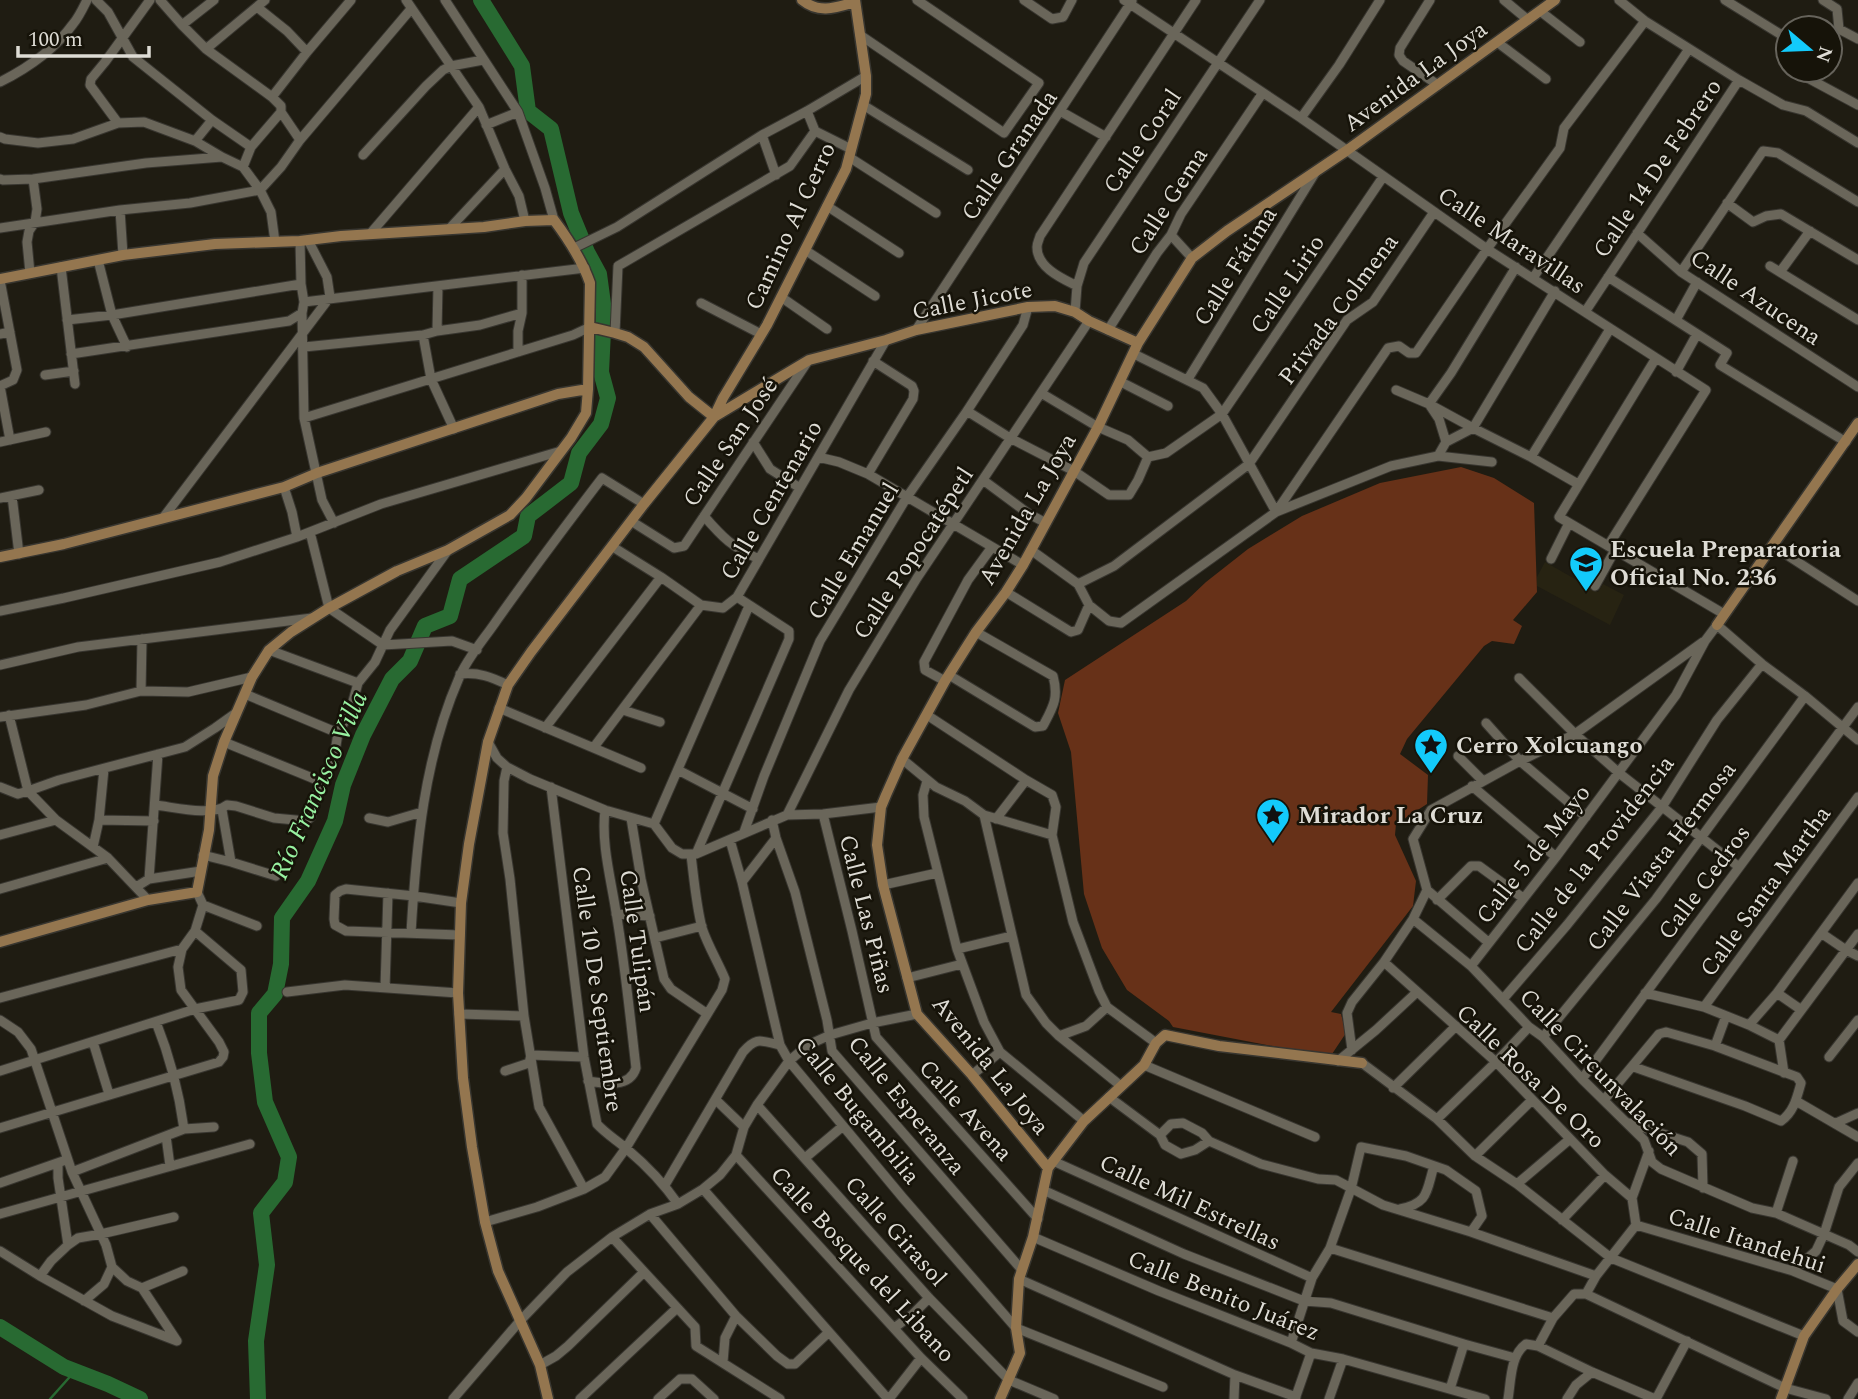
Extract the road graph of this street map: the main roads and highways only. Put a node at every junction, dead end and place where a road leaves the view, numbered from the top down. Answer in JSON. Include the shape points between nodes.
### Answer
{"nodes":[{"id":1,"x":802,"y":0,"type":"edge"},
{"id":2,"x":1555,"y":0,"type":"edge"},
{"id":3,"x":855,"y":1,"type":"edge"},
{"id":4,"x":0,"y":279,"type":"edge"},
{"id":5,"x":590,"y":327,"type":"junction"},
{"id":6,"x":1136,"y":349,"type":"junction"},
{"id":7,"x":588,"y":389,"type":"junction"},
{"id":8,"x":713,"y":417,"type":"junction"},
{"id":9,"x":1858,"y":423,"type":"edge"},
{"id":10,"x":0,"y":556,"type":"edge"},
{"id":11,"x":1717,"y":625,"type":"road end"},
{"id":12,"x":0,"y":942,"type":"edge"},
{"id":13,"x":1362,"y":1063,"type":"road end"},
{"id":14,"x":1050,"y":1165,"type":"junction"},
{"id":15,"x":1858,"y":1264,"type":"edge"},
{"id":16,"x":548,"y":1399,"type":"edge"},
{"id":17,"x":1000,"y":1399,"type":"edge"},
{"id":18,"x":1781,"y":1399,"type":"edge"}],
"edges":[{"from":1,"to":3,"type":"main road","via":[[815,8],[830,9]]},
{"from":2,"to":6,"type":"main road","name":"Avenida La Joya","via":[[1192,258]]},
{"from":3,"to":8,"type":"main road","name":"Camino Al Cerro","via":[[866,94],[846,169],[781,298]]},
{"from":4,"to":5,"type":"main road","via":[[123,255],[215,244],[554,220],[590,283]]},
{"from":5,"to":7,"type":"main road"},
{"from":5,"to":8,"type":"main road","via":[[615,332],[644,346]]},
{"from":6,"to":8,"type":"main road","name":"Calle Jicote","via":[[1075,312],[1055,306],[1028,307],[808,359]]},
{"from":6,"to":14,"type":"main road","name":"Avenida La Joya","via":[[1023,565],[947,678],[881,807],[877,845],[883,885],[917,1014]]},
{"from":7,"to":10,"type":"main road","via":[[558,394],[284,487]]},
{"from":7,"to":12,"type":"main road","via":[[586,413],[571,438],[510,515],[329,608],[269,650],[252,677],[213,776],[197,892],[148,900]]},
{"from":8,"to":16,"type":"main road","via":[[509,685],[488,742],[469,844],[461,903],[458,993],[472,1147],[498,1271],[540,1365]]},
{"from":9,"to":11,"type":"main road"},
{"from":13,"to":14,"type":"main road","via":[[1165,1035],[1144,1065],[1084,1121]]},
{"from":14,"to":17,"type":"main road","via":[[1020,1274],[1016,1328],[1020,1353]]},
{"from":15,"to":18,"type":"main road","via":[[1804,1336]]}]}
